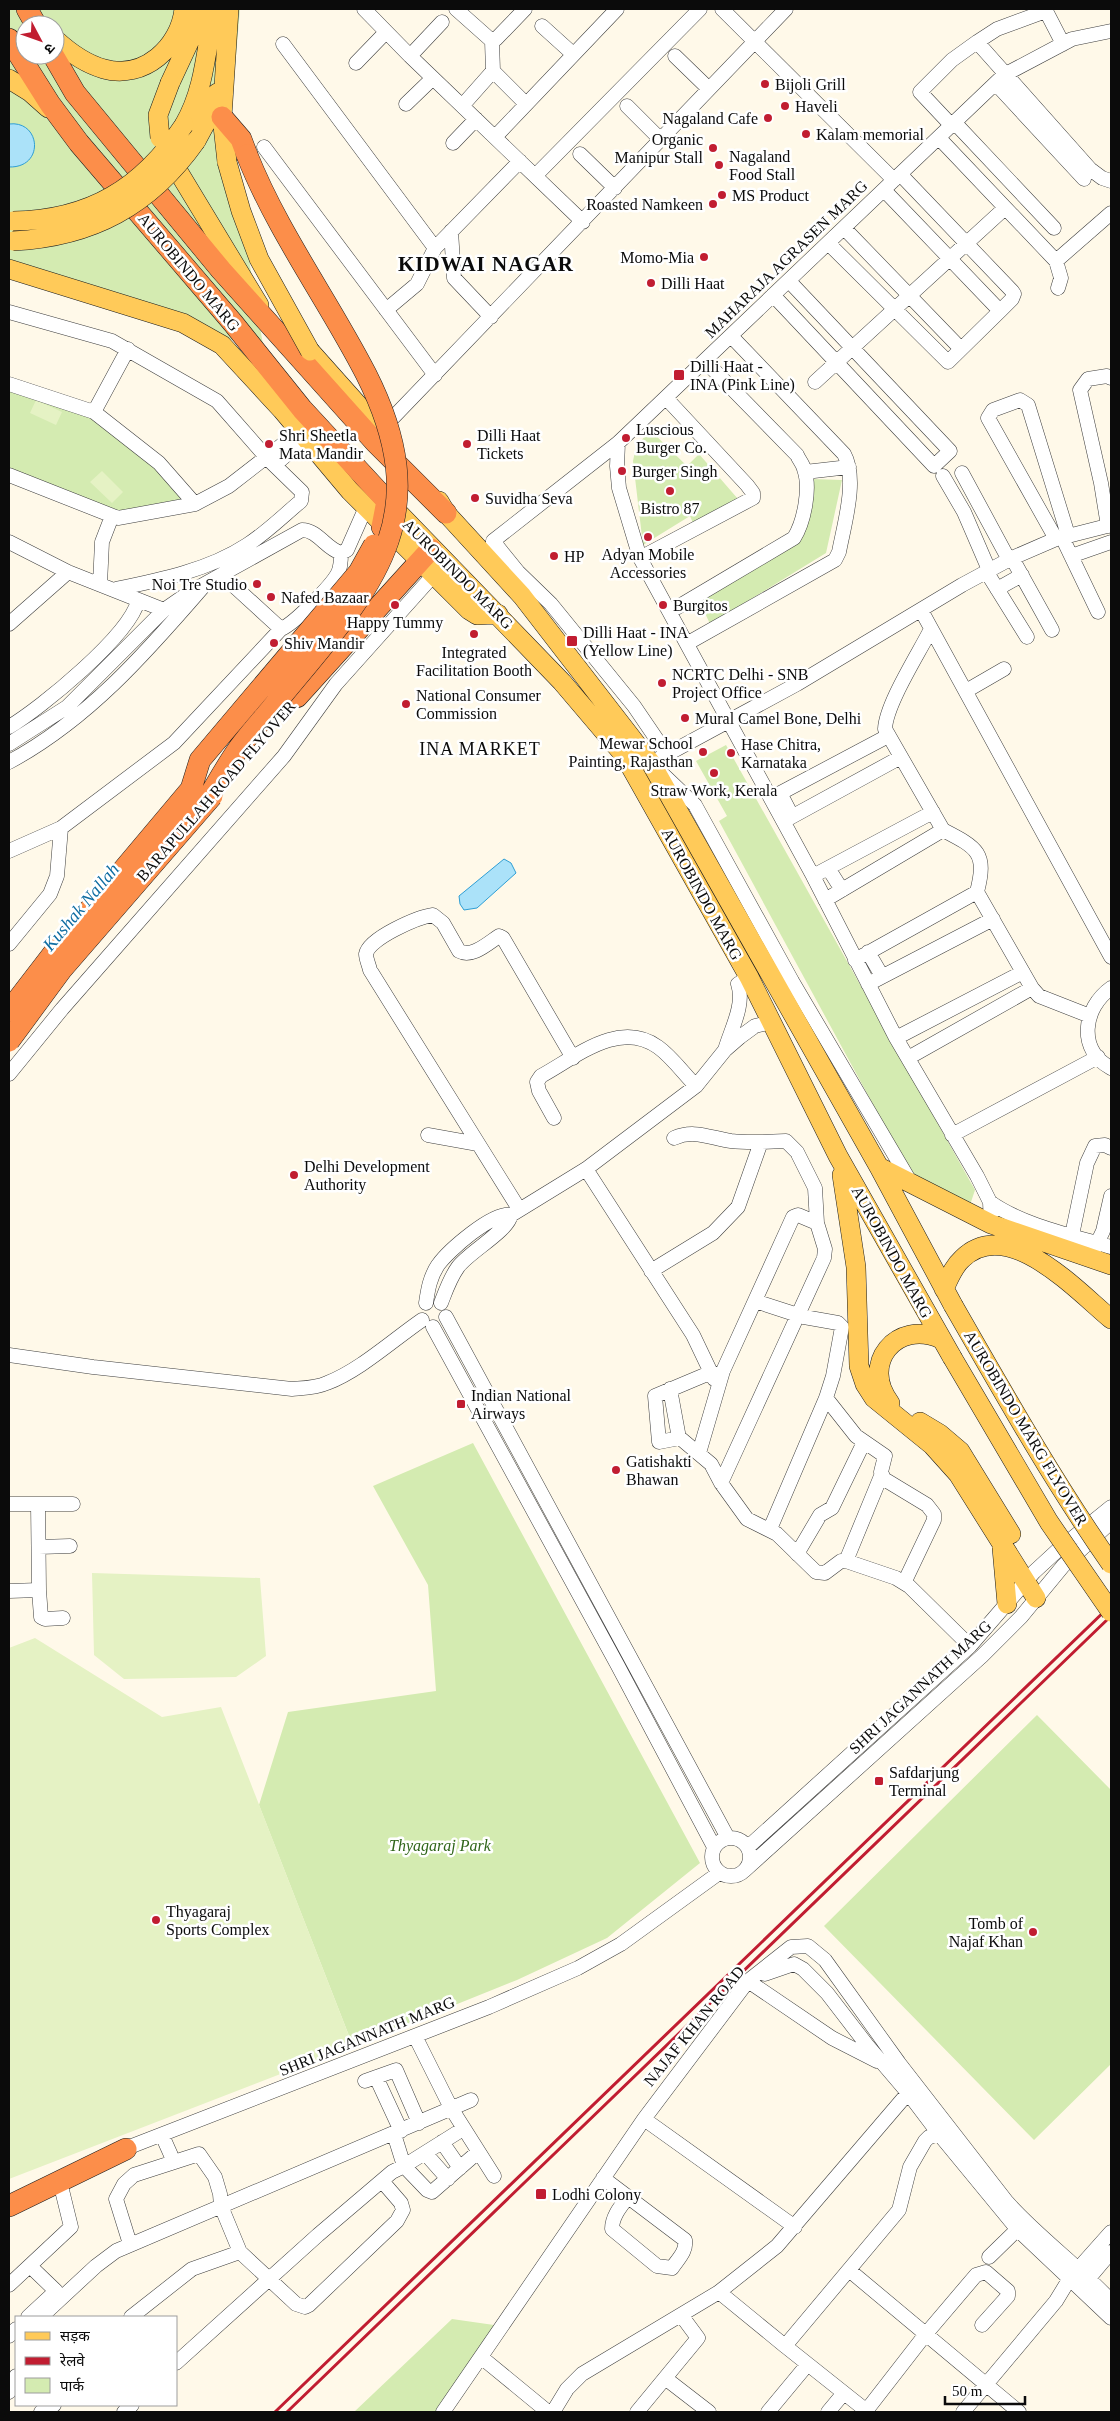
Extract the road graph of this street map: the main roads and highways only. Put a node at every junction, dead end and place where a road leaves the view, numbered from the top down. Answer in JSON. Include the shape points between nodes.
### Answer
{"nodes":[{"id":1,"x":184,"y":9,"type":"edge"},
{"id":2,"x":198,"y":9,"type":"edge"},
{"id":3,"x":214,"y":9,"type":"edge"},
{"id":4,"x":229,"y":9,"type":"edge"},
{"id":5,"x":9,"y":39,"type":"edge"},
{"id":6,"x":65,"y":47,"type":"edge"},
{"id":7,"x":60,"y":65,"type":"edge"},
{"id":8,"x":225,"y":68,"type":"junction"},
{"id":9,"x":9,"y":79,"type":"edge"},
{"id":10,"x":222,"y":117,"type":"junction"},
{"id":11,"x":79,"y":143,"type":"junction"},
{"id":12,"x":11,"y":220,"type":"edge"},
{"id":13,"x":11,"y":241,"type":"edge"},
{"id":14,"x":9,"y":269,"type":"edge"},
{"id":15,"x":268,"y":320,"type":"junction"},
{"id":16,"x":310,"y":434,"type":"junction"},
{"id":17,"x":387,"y":501,"type":"junction"},
{"id":18,"x":446,"y":513,"type":"junction"},
{"id":19,"x":384,"y":524,"type":"junction"},
{"id":20,"x":433,"y":562,"type":"junction"},
{"id":21,"x":204,"y":806,"type":"junction"},
{"id":22,"x":9,"y":1011,"type":"edge"},
{"id":23,"x":9,"y":1041,"type":"edge"},
{"id":24,"x":838,"y":1156,"type":"junction"},
{"id":25,"x":879,"y":1167,"type":"junction"},
{"id":26,"x":1066,"y":1242,"type":"junction"},
{"id":27,"x":1111,"y":1265,"type":"edge"},
{"id":28,"x":1052,"y":1270,"type":"junction"},
{"id":29,"x":944,"y":1289,"type":"junction"},
{"id":30,"x":1111,"y":1319,"type":"edge"},
{"id":31,"x":941,"y":1339,"type":"junction"},
{"id":32,"x":1000,"y":1540,"type":"junction"},
{"id":33,"x":1111,"y":1564,"type":"edge"},
{"id":34,"x":1007,"y":1604,"type":"road end"},
{"id":35,"x":1111,"y":1612,"type":"edge"},
{"id":36,"x":126,"y":2149,"type":"road end"},
{"id":37,"x":9,"y":2206,"type":"edge"}],
"edges":[{"from":1,"to":6,"type":"main road","via":[[178,32],[168,48],[154,60],[135,69],[104,69]]},
{"from":2,"to":15,"type":"main road","bridge":true,"via":[[191,38],[158,115],[160,138]]},
{"from":3,"to":12,"type":"main road","bridge":true,"via":[[198,98],[184,124],[150,169],[104,201],[69,214],[41,220]]},
{"from":4,"to":8,"type":"main road"},
{"from":5,"to":11,"type":"highway","name":"AUROBINDO MARG"},
{"from":7,"to":15,"type":"highway","name":"AUROBINDO MARG","via":[[75,92],[221,270]]},
{"from":8,"to":10,"type":"main road"},
{"from":8,"to":13,"type":"main road","bridge":true,"via":[[214,104],[196,141],[169,175],[136,204],[98,224],[64,235]]},
{"from":9,"to":11,"type":"main road","via":[[40,100]]},
{"from":10,"to":18,"type":"main road","bridge":true,"via":[[227,162],[241,211],[260,258],[310,351],[436,494]]},
{"from":10,"to":21,"type":"highway","bridge":true,"via":[[256,151],[270,206],[347,339],[384,411],[398,471],[398,496],[388,546],[373,578],[353,609],[240,748]]},
{"from":11,"to":16,"type":"highway","name":"AUROBINDO MARG","via":[[302,409]]},
{"from":14,"to":16,"type":"main road","via":[[195,328],[222,345]]},
{"from":15,"to":18,"type":"highway","name":"AUROBINDO MARG","via":[[375,442]]},
{"from":16,"to":17,"type":"highway","name":"AUROBINDO MARG"},
{"from":16,"to":19,"type":"main road","via":[[366,507]]},
{"from":17,"to":19,"type":"highway","name":"BARAPULLAH ROAD FLYOVER"},
{"from":17,"to":20,"type":"main road","name":"AUROBINDO MARG"},
{"from":18,"to":25,"type":"main road","name":"AUROBINDO MARG","via":[[522,596],[659,758]]},
{"from":19,"to":20,"type":"main road"},
{"from":19,"to":22,"type":"highway","name":"BARAPULLAH ROAD FLYOVER","bridge":true,"via":[[359,572],[200,760],[191,789],[59,946]]},
{"from":20,"to":21,"type":"highway","name":"BARAPULLAH ROAD FLYOVER","bridge":true,"via":[[403,580]]},
{"from":20,"to":24,"type":"main road","name":"AUROBINDO MARG","via":[[498,614],[624,755],[744,981],[772,1022]]},
{"from":21,"to":23,"type":"highway","name":"BARAPULLAH ROAD FLYOVER","bridge":true,"via":[[62,969]]},
{"from":24,"to":31,"type":"main road","name":"AUROBINDO MARG"},
{"from":24,"to":32,"type":"main road","via":[[856,1267],[859,1366],[865,1384],[874,1398],[932,1445],[958,1474]]},
{"from":25,"to":26,"type":"main road","via":[[991,1224]]},
{"from":25,"to":29,"type":"main road","name":"AUROBINDO MARG"},
{"from":26,"to":27,"type":"main road","via":[[1092,1250]]},
{"from":26,"to":28,"type":"main road","via":[[1048,1260]]},
{"from":28,"to":29,"type":"main road","via":[[1030,1253],[1009,1246],[990,1246],[962,1259]]},
{"from":28,"to":30,"type":"main road"},
{"from":29,"to":33,"type":"main road","name":"AUROBINDO MARG FLYOVER","bridge":true,"via":[[1069,1505]]},
{"from":31,"to":32,"type":"main road","via":[[920,1333],[909,1334],[891,1345],[880,1364],[880,1385],[891,1403],[940,1434],[960,1452],[1035,1585]]},
{"from":31,"to":35,"type":"main road","name":"AUROBINDO MARG FLYOVER","bridge":true,"via":[[1049,1522]]},
{"from":32,"to":34,"type":"main road"},
{"from":36,"to":37,"type":"highway"}]}
